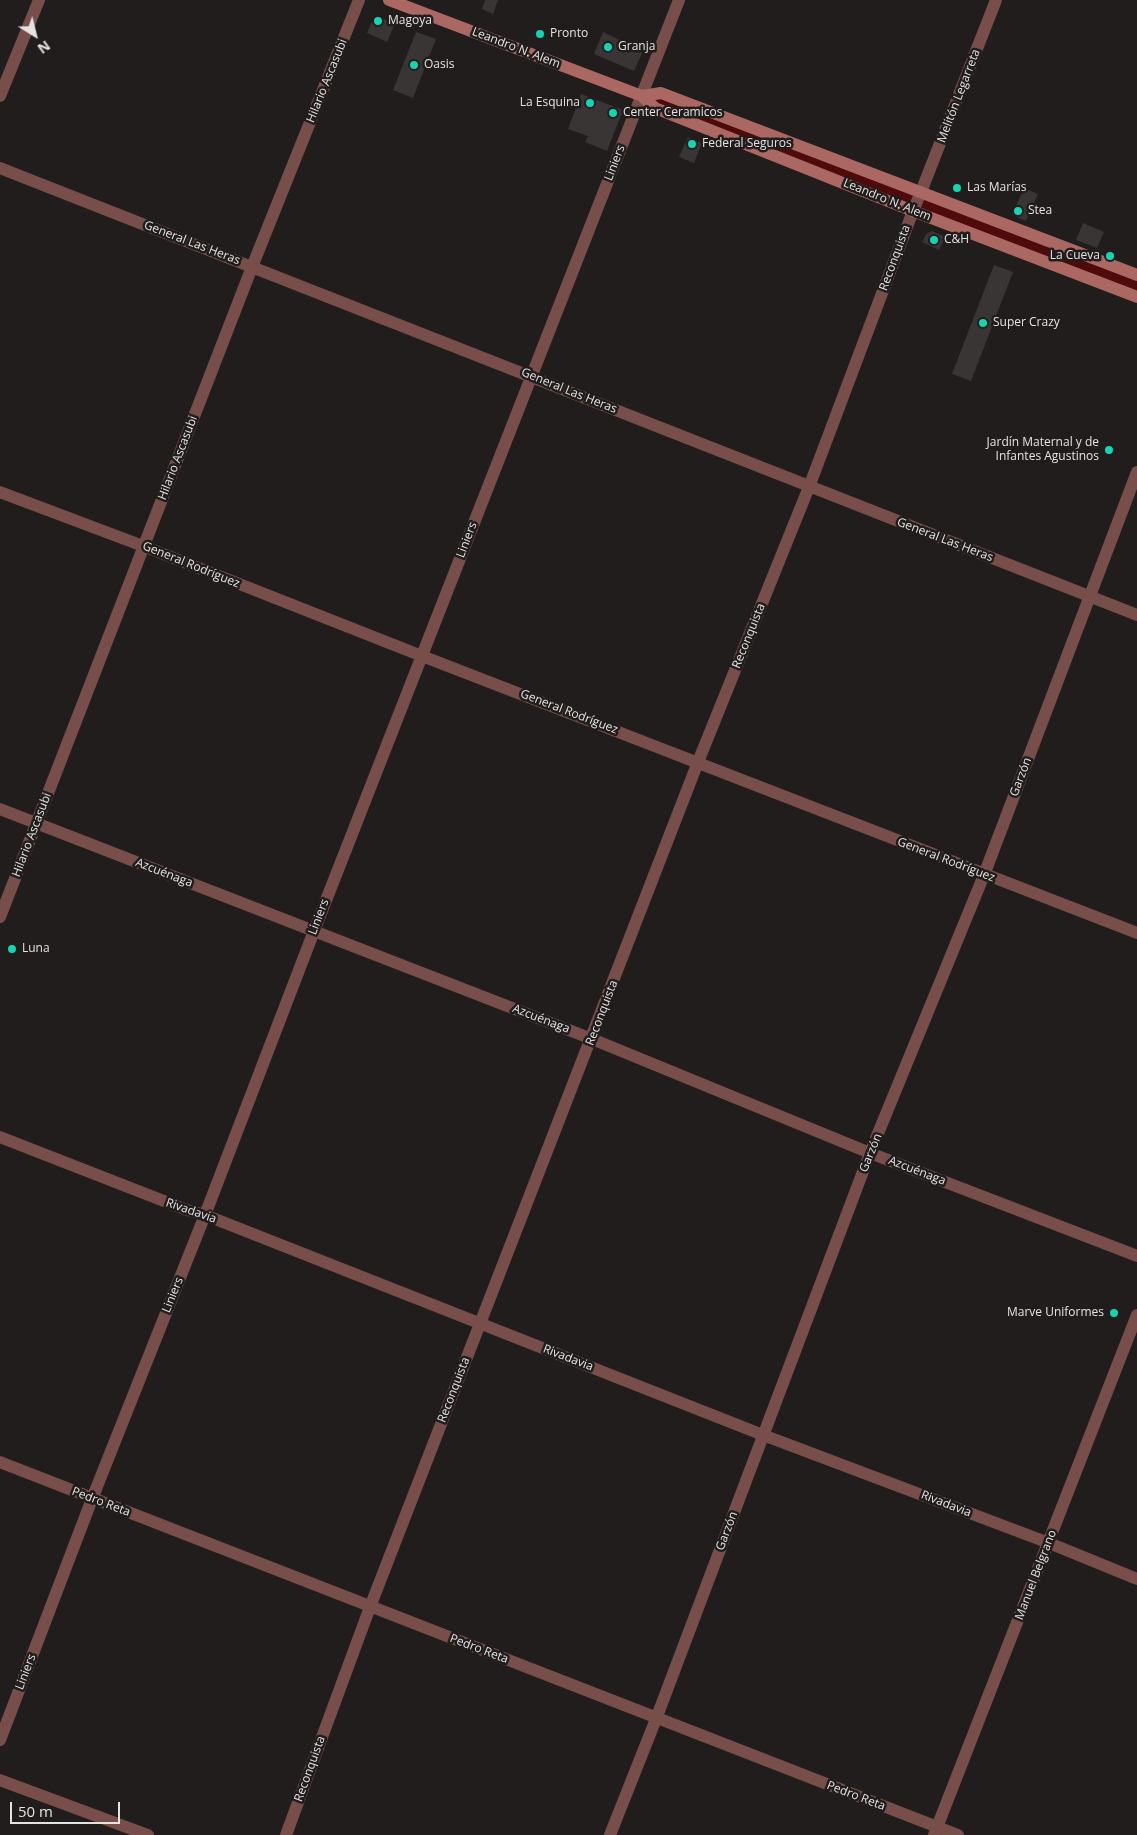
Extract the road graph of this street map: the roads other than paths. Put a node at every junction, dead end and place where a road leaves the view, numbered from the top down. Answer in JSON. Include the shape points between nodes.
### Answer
{"nodes":[{"id":1,"x":39,"y":0,"type":"edge"},
{"id":2,"x":359,"y":0,"type":"edge"},
{"id":3,"x":390,"y":0,"type":"edge"},
{"id":4,"x":679,"y":0,"type":"edge"},
{"id":5,"x":996,"y":0,"type":"edge"},
{"id":6,"x":0,"y":96,"type":"edge"},
{"id":7,"x":642,"y":96,"type":"junction"},
{"id":8,"x":0,"y":168,"type":"edge"},
{"id":9,"x":922,"y":192,"type":"junction"},
{"id":10,"x":912,"y":211,"type":"junction"},
{"id":11,"x":252,"y":267,"type":"junction"},
{"id":12,"x":1137,"y":275,"type":"edge"},
{"id":13,"x":1137,"y":296,"type":"edge"},
{"id":14,"x":532,"y":376,"type":"junction"},
{"id":15,"x":1137,"y":472,"type":"edge"},
{"id":16,"x":809,"y":487,"type":"junction"},
{"id":17,"x":0,"y":492,"type":"edge"},
{"id":18,"x":143,"y":546,"type":"junction"},
{"id":19,"x":1089,"y":596,"type":"junction"},
{"id":20,"x":1137,"y":615,"type":"edge"},
{"id":21,"x":422,"y":656,"type":"junction"},
{"id":22,"x":698,"y":762,"type":"junction"},
{"id":23,"x":0,"y":809,"type":"edge"},
{"id":24,"x":37,"y":823,"type":"junction"},
{"id":25,"x":984,"y":875,"type":"junction"},
{"id":26,"x":0,"y":917,"type":"edge"},
{"id":27,"x":314,"y":931,"type":"junction"},
{"id":28,"x":1137,"y":933,"type":"edge"},
{"id":29,"x":592,"y":1038,"type":"junction"},
{"id":30,"x":0,"y":1137,"type":"edge"},
{"id":31,"x":870,"y":1153,"type":"junction"},
{"id":32,"x":205,"y":1215,"type":"junction"},
{"id":33,"x":1137,"y":1256,"type":"edge"},
{"id":34,"x":1137,"y":1315,"type":"edge"},
{"id":35,"x":480,"y":1324,"type":"junction"},
{"id":36,"x":763,"y":1435,"type":"junction"},
{"id":37,"x":0,"y":1462,"type":"edge"},
{"id":38,"x":92,"y":1499,"type":"junction"},
{"id":39,"x":1049,"y":1543,"type":"junction"},
{"id":40,"x":1137,"y":1579,"type":"edge"},
{"id":41,"x":370,"y":1607,"type":"junction"},
{"id":42,"x":656,"y":1719,"type":"junction"},
{"id":43,"x":0,"y":1740,"type":"edge"},
{"id":44,"x":0,"y":1780,"type":"edge"},
{"id":45,"x":936,"y":1831,"type":"edge"},
{"id":46,"x":148,"y":1835,"type":"edge"},
{"id":47,"x":286,"y":1835,"type":"edge"},
{"id":48,"x":610,"y":1835,"type":"edge"},
{"id":49,"x":958,"y":1835,"type":"edge"}],
"edges":[{"from":1,"to":6,"type":"street"},
{"from":2,"to":11,"type":"street","name":"Hilario Ascasubi"},
{"from":3,"to":7,"type":"main road","name":"Leandro N. Alem"},
{"from":4,"to":7,"type":"street","name":"Liniers"},
{"from":5,"to":9,"type":"street","name":"Melitón Legarreta"},
{"from":7,"to":9,"type":"main road","name":"Leandro N. Alem","via":[[661,93]]},
{"from":7,"to":10,"type":"main road","name":"Leandro N. Alem","via":[[655,108]]},
{"from":7,"to":14,"type":"street","name":"Liniers"},
{"from":8,"to":11,"type":"street","name":"General Las Heras"},
{"from":9,"to":10,"type":"street","name":"Reconquista"},
{"from":9,"to":12,"type":"main road","name":"Leandro N. Alem"},
{"from":10,"to":13,"type":"main road","name":"Leandro N. Alem"},
{"from":10,"to":16,"type":"street","name":"Reconquista"},
{"from":11,"to":14,"type":"street","name":"General Las Heras"},
{"from":11,"to":18,"type":"street","name":"Hilario Ascasubi"},
{"from":14,"to":16,"type":"street","name":"General Las Heras"},
{"from":14,"to":21,"type":"street","name":"Liniers"},
{"from":15,"to":19,"type":"street","name":"Garzón"},
{"from":16,"to":19,"type":"street","name":"General Las Heras"},
{"from":16,"to":22,"type":"street","name":"Reconquista"},
{"from":17,"to":18,"type":"street","name":"General Rodríguez"},
{"from":18,"to":21,"type":"street","name":"General Rodríguez"},
{"from":18,"to":24,"type":"street","name":"Hilario Ascasubi"},
{"from":19,"to":20,"type":"street","name":"General Las Heras"},
{"from":19,"to":25,"type":"street","name":"Garzón"},
{"from":21,"to":22,"type":"street","name":"General Rodríguez"},
{"from":21,"to":27,"type":"street","name":"Liniers"},
{"from":22,"to":25,"type":"street","name":"General Rodríguez"},
{"from":22,"to":29,"type":"street","name":"Reconquista"},
{"from":23,"to":24,"type":"street","name":"Azcuénaga"},
{"from":24,"to":26,"type":"street","name":"Hilario Ascasubi"},
{"from":24,"to":27,"type":"street","name":"Azcuénaga"},
{"from":25,"to":28,"type":"street","name":"General Rodríguez"},
{"from":25,"to":31,"type":"street","name":"Garzón"},
{"from":27,"to":29,"type":"street","name":"Azcuénaga"},
{"from":27,"to":32,"type":"street","name":"Liniers"},
{"from":29,"to":31,"type":"street","name":"Azcuénaga"},
{"from":29,"to":35,"type":"street","name":"Reconquista"},
{"from":30,"to":32,"type":"street","name":"Rivadavia"},
{"from":31,"to":33,"type":"street","name":"Azcuénaga"},
{"from":31,"to":36,"type":"street","name":"Garzón"},
{"from":32,"to":35,"type":"street","name":"Rivadavia"},
{"from":32,"to":38,"type":"street","name":"Liniers"},
{"from":34,"to":39,"type":"street","name":"Manuel Belgrano"},
{"from":35,"to":36,"type":"street","name":"Rivadavia"},
{"from":35,"to":41,"type":"street","name":"Reconquista"},
{"from":36,"to":39,"type":"street","name":"Rivadavia"},
{"from":36,"to":42,"type":"street","name":"Garzón"},
{"from":37,"to":38,"type":"street","name":"Pedro Reta"},
{"from":38,"to":41,"type":"street","name":"Pedro Reta"},
{"from":38,"to":43,"type":"street","name":"Liniers"},
{"from":39,"to":40,"type":"street","name":"Rivadavia"},
{"from":39,"to":45,"type":"street","name":"Manuel Belgrano"},
{"from":41,"to":42,"type":"street","name":"Pedro Reta"},
{"from":41,"to":47,"type":"street","name":"Reconquista"},
{"from":42,"to":45,"type":"street","name":"Pedro Reta"},
{"from":42,"to":48,"type":"street","name":"Garzón"},
{"from":44,"to":46,"type":"street"},
{"from":45,"to":49,"type":"street","name":"Pedro Reta"}]}
